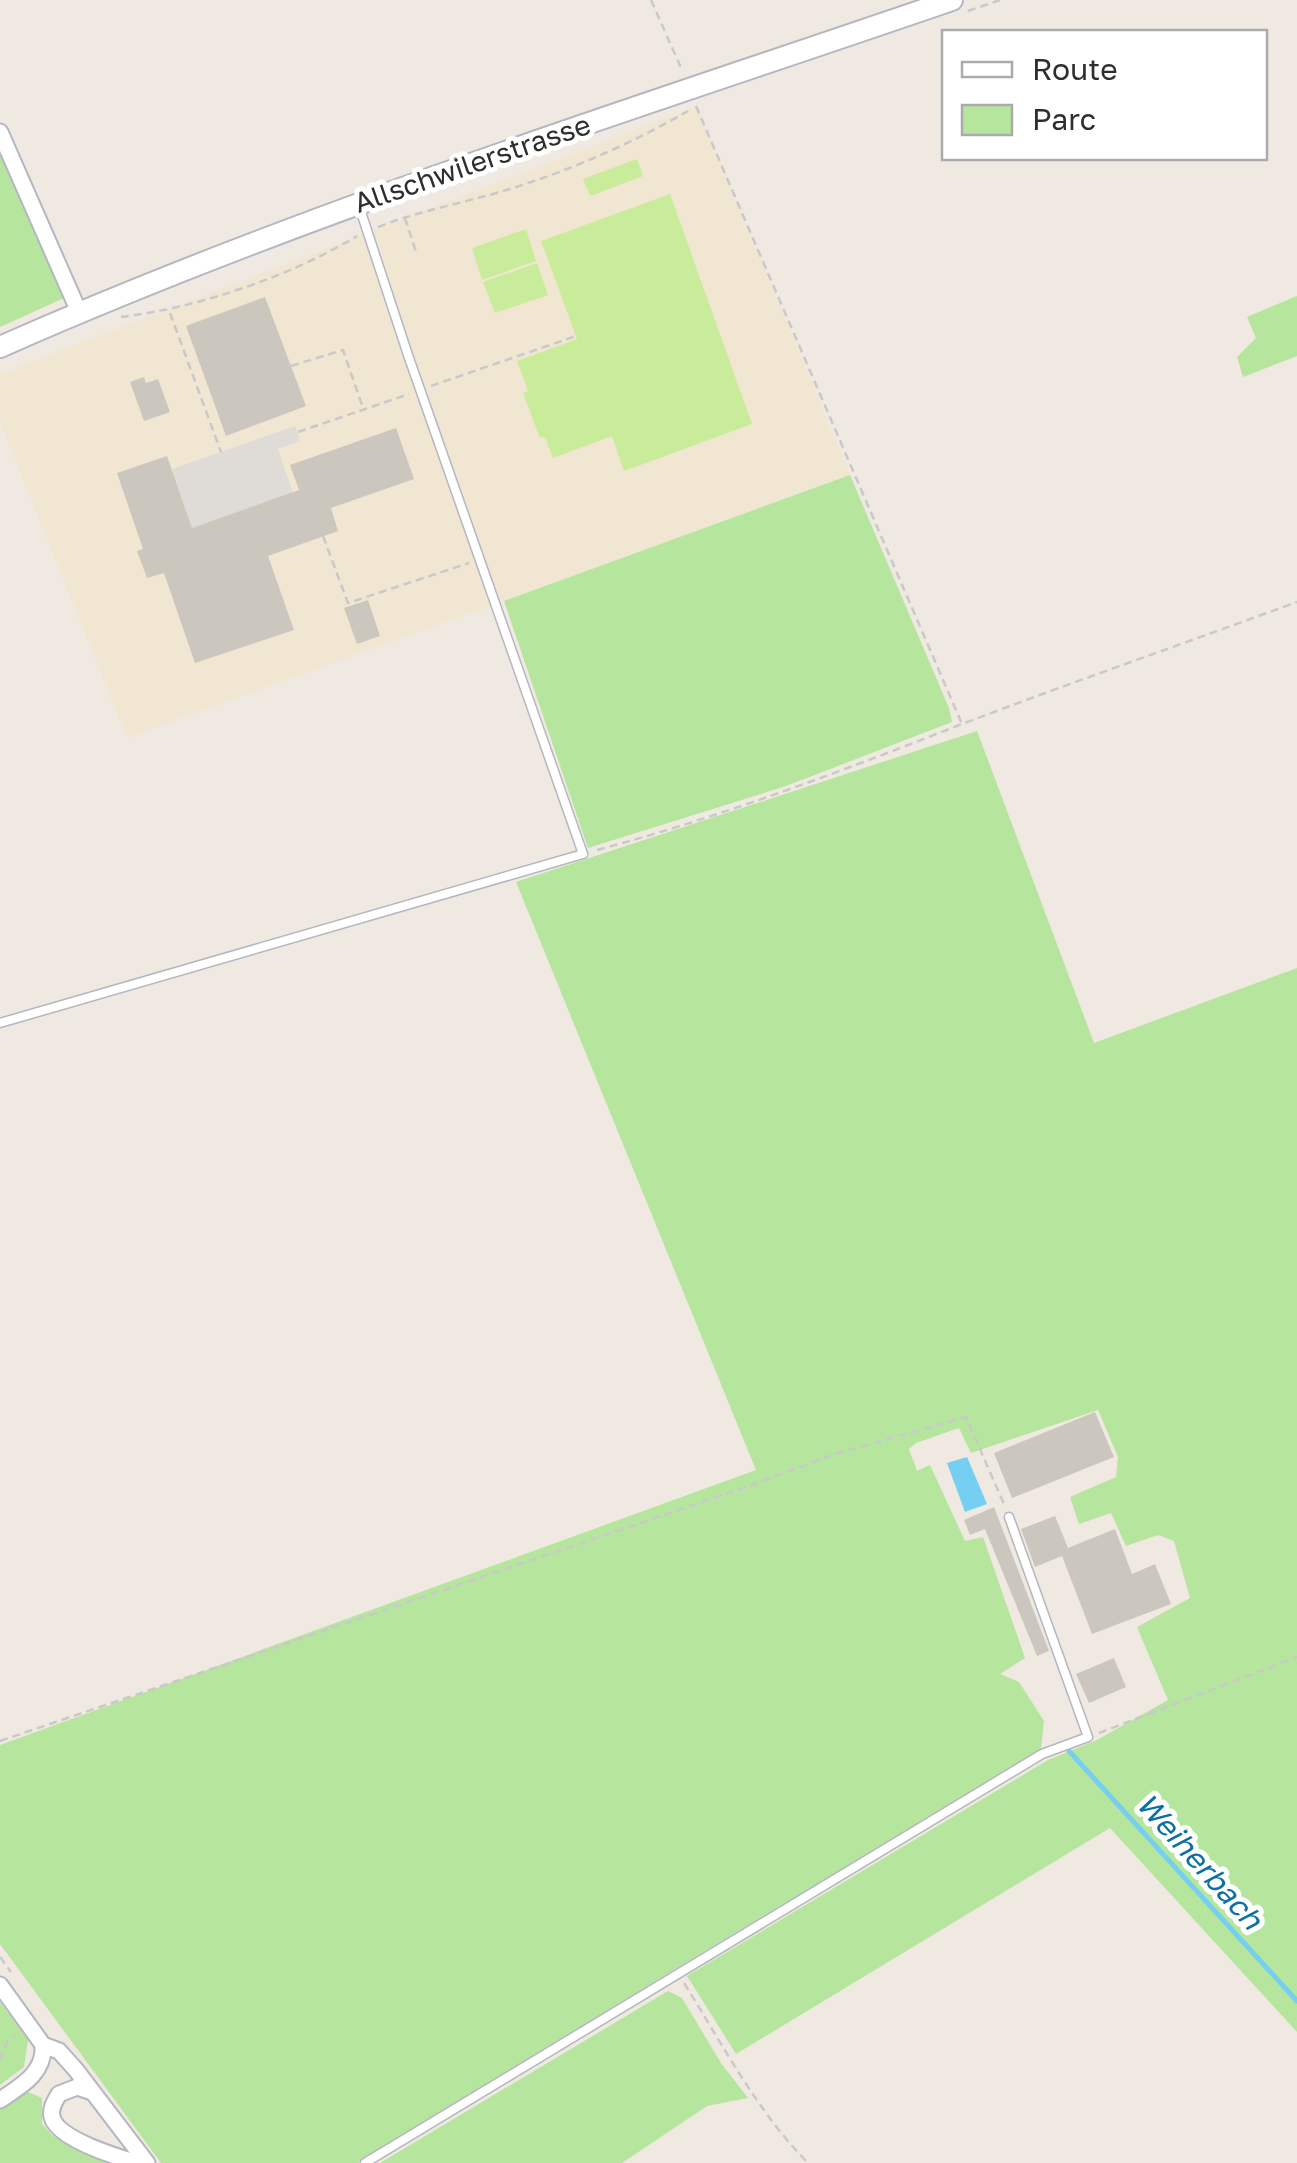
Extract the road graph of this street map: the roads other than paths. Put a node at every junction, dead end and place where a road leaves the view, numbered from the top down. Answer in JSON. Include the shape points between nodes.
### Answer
{"nodes":[{"id":1,"x":958,"y":6,"type":"edge"},
{"id":2,"x":0,"y":132,"type":"edge"},
{"id":3,"x":358,"y":202,"type":"junction"},
{"id":4,"x":79,"y":312,"type":"junction"},
{"id":5,"x":0,"y":348,"type":"edge"},
{"id":6,"x":0,"y":1022,"type":"edge"},
{"id":7,"x":1009,"y":1516,"type":"road end"},
{"id":8,"x":0,"y":1985,"type":"edge"},
{"id":9,"x":43,"y":2045,"type":"junction"},
{"id":10,"x":92,"y":2092,"type":"junction"},
{"id":11,"x":0,"y":2100,"type":"edge"},
{"id":12,"x":138,"y":2163,"type":"edge"},
{"id":13,"x":146,"y":2163,"type":"edge"},
{"id":14,"x":365,"y":2163,"type":"edge"}],
"edges":[{"from":1,"to":3,"type":"street","name":"Allschwilerstrasse","via":[[698,99]]},
{"from":2,"to":4,"type":"street"},
{"from":3,"to":4,"type":"street","name":"Allschwilerstrasse"},
{"from":3,"to":6,"type":"lane","via":[[583,854]]},
{"from":4,"to":5,"type":"street","name":"Allschwilerstrasse"},
{"from":7,"to":14,"type":"lane","via":[[1088,1737],[1042,1754]]},
{"from":8,"to":9,"type":"street"},
{"from":9,"to":10,"type":"street","via":[[58,2051]]},
{"from":9,"to":11,"type":"street","via":[[40,2067]]},
{"from":10,"to":12,"type":"street","via":[[77,2087],[59,2094],[53,2121],[66,2135]]},
{"from":10,"to":13,"type":"street"}]}
